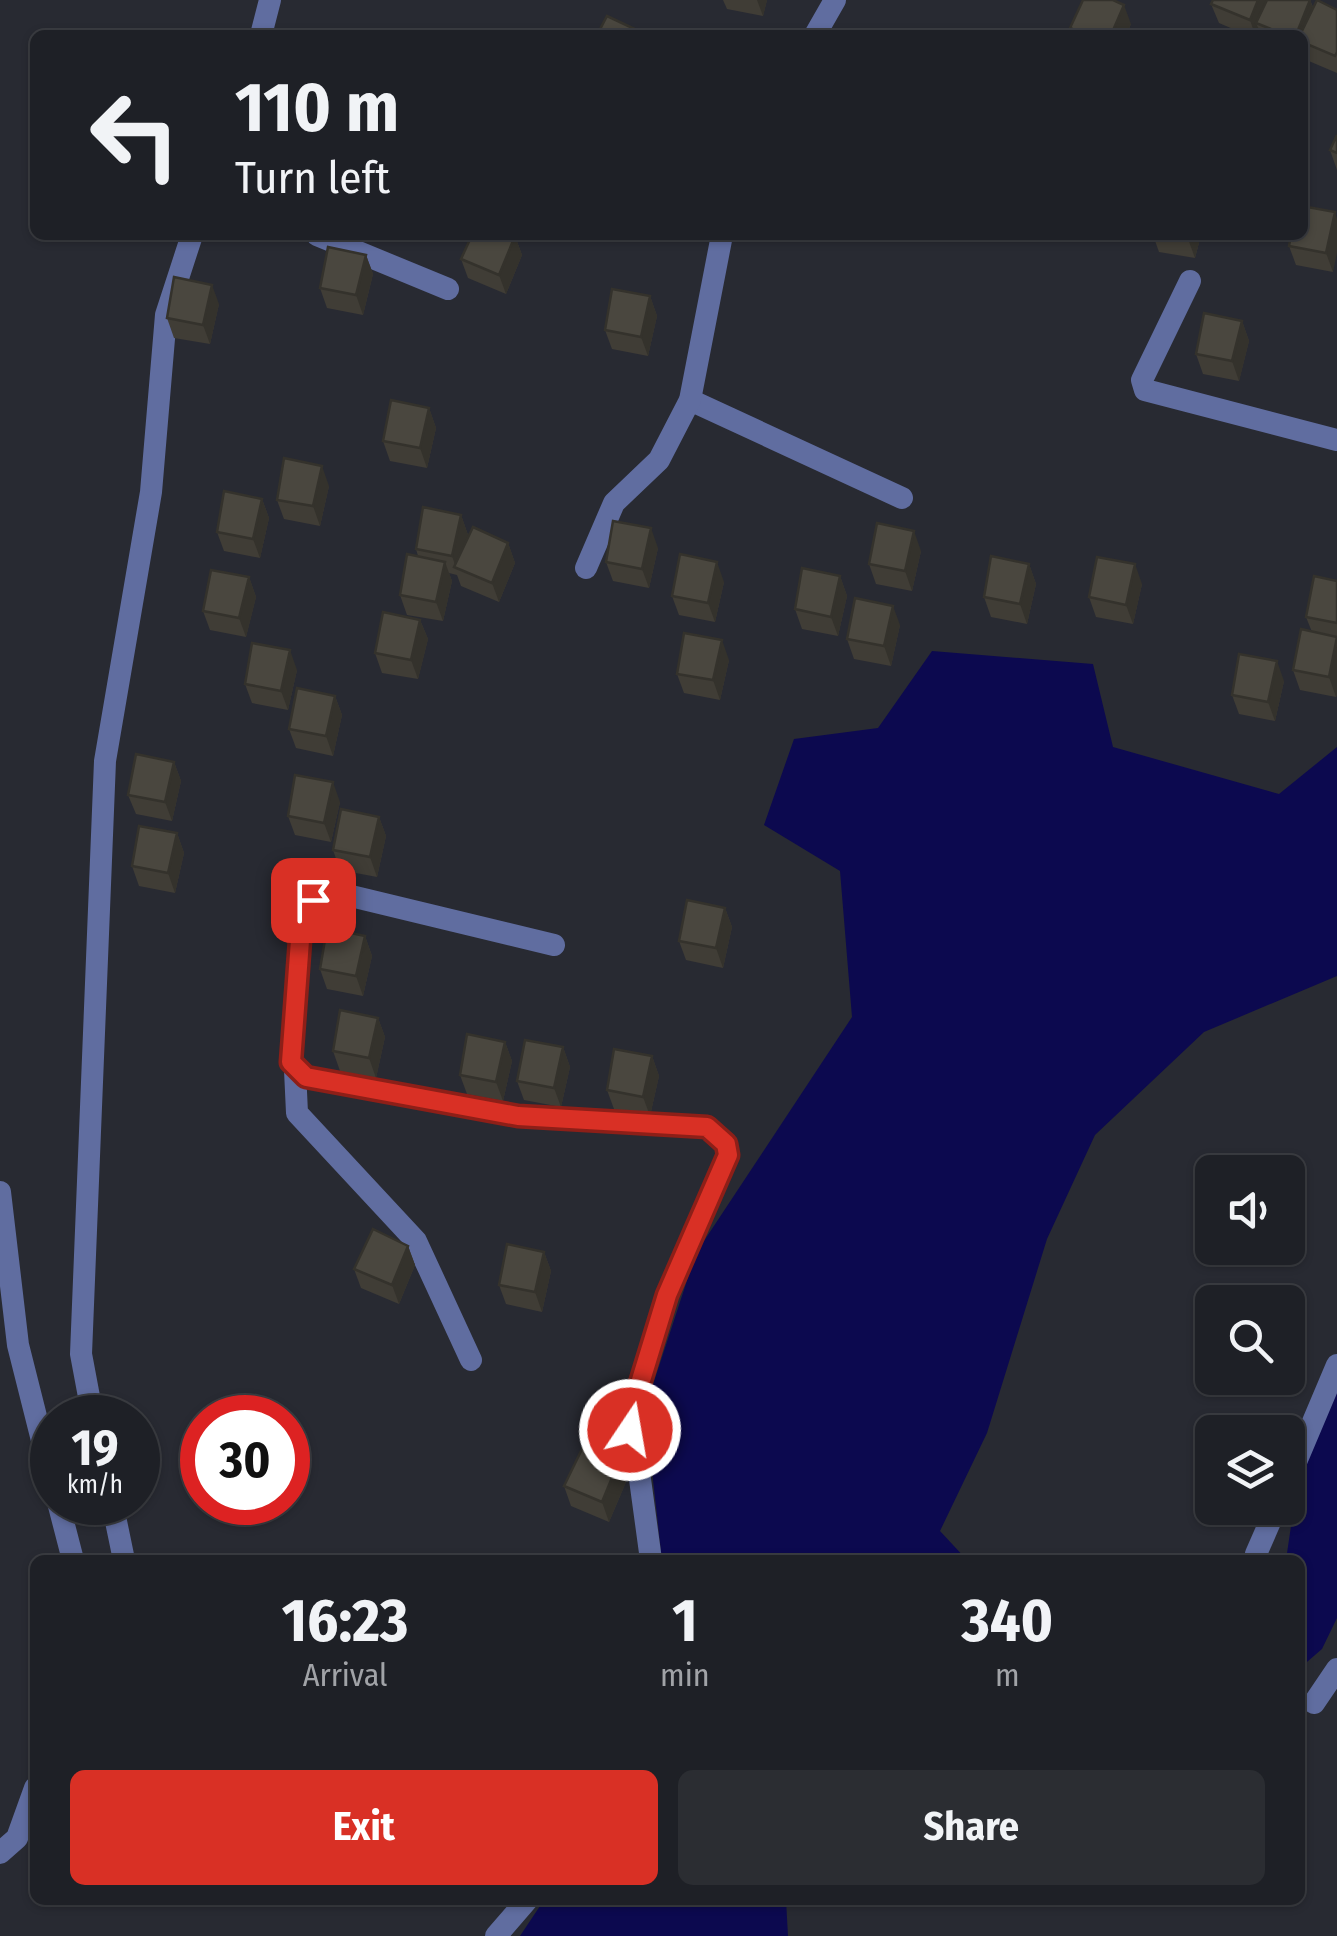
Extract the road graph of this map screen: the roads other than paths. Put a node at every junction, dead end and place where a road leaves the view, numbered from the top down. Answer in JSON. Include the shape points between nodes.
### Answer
{"nodes":[{"id":1,"x":270,"y":0,"type":"edge"},
{"id":2,"x":834,"y":0,"type":"edge"},
{"id":3,"x":262,"y":30,"type":"edge"},
{"id":4,"x":817,"y":30,"type":"edge"},
{"id":5,"x":190,"y":240,"type":"edge"},
{"id":6,"x":329,"y":240,"type":"edge"},
{"id":7,"x":721,"y":240,"type":"edge"},
{"id":8,"x":1190,"y":281,"type":"dead end"},
{"id":9,"x":448,"y":289,"type":"dead end"},
{"id":10,"x":690,"y":400,"type":"junction"},
{"id":11,"x":1337,"y":440,"type":"edge"},
{"id":12,"x":902,"y":498,"type":"dead end"},
{"id":13,"x":586,"y":568,"type":"dead end"},
{"id":14,"x":554,"y":944,"type":"dead end"},
{"id":15,"x":294,"y":1070,"type":"junction"},
{"id":16,"x":0,"y":1192,"type":"edge"},
{"id":17,"x":471,"y":1360,"type":"dead end"},
{"id":18,"x":1337,"y":1365,"type":"edge"},
{"id":19,"x":31,"y":1395,"type":"edge"},
{"id":20,"x":88,"y":1395,"type":"edge"},
{"id":21,"x":1305,"y":1441,"type":"edge"},
{"id":22,"x":64,"y":1525,"type":"edge"},
{"id":23,"x":117,"y":1525,"type":"edge"},
{"id":24,"x":1269,"y":1525,"type":"edge"},
{"id":25,"x":1256,"y":1554,"type":"dead end"},
{"id":26,"x":72,"y":1555,"type":"edge"},
{"id":27,"x":123,"y":1555,"type":"edge"},
{"id":28,"x":650,"y":1555,"type":"edge"},
{"id":29,"x":1337,"y":1669,"type":"edge"},
{"id":30,"x":1314,"y":1703,"type":"dead end"},
{"id":31,"x":30,"y":1802,"type":"edge"},
{"id":32,"x":0,"y":1853,"type":"edge"},
{"id":33,"x":523,"y":1905,"type":"edge"},
{"id":34,"x":496,"y":1936,"type":"edge"}],
"edges":[{"from":1,"to":3,"type":"street"},
{"from":2,"to":4,"type":"street"},
{"from":5,"to":20,"type":"street","via":[[166,315],[151,492],[106,761],[81,1354]]},
{"from":6,"to":9,"type":"street"},
{"from":7,"to":10,"type":"street"},
{"from":8,"to":11,"type":"street","via":[[1142,380],[1145,390]]},
{"from":10,"to":12,"type":"street"},
{"from":10,"to":13,"type":"street","via":[[659,460],[614,503]]},
{"from":14,"to":15,"type":"street","via":[[351,896],[313,900],[301,927]]},
{"from":15,"to":17,"type":"street","via":[[297,1113],[416,1241]]},
{"from":15,"to":28,"type":"street","via":[[518,1116],[707,1127],[726,1144],[728,1155],[667,1295],[631,1413]]},
{"from":16,"to":19,"type":"street","via":[[18,1345]]},
{"from":18,"to":21,"type":"street"},
{"from":22,"to":26,"type":"street"},
{"from":23,"to":27,"type":"street"},
{"from":24,"to":25,"type":"street"},
{"from":29,"to":30,"type":"street"},
{"from":31,"to":32,"type":"street","via":[[17,1838]]},
{"from":33,"to":34,"type":"street"}]}
